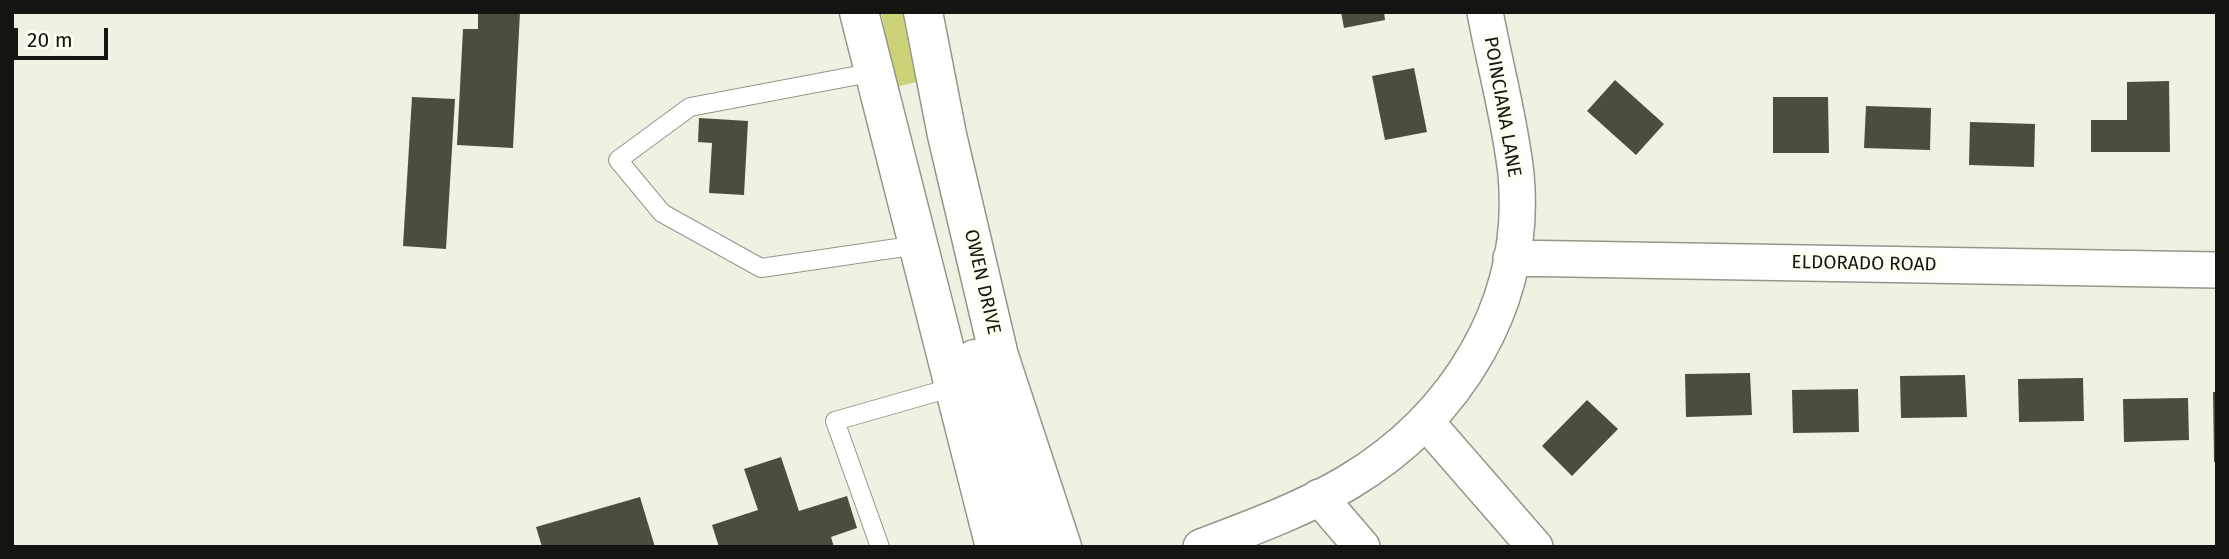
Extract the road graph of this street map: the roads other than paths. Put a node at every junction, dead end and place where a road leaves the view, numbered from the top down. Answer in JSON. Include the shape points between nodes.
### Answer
{"nodes":[{"id":1,"x":859,"y":12,"type":"edge"},
{"id":2,"x":923,"y":12,"type":"edge"},
{"id":3,"x":1485,"y":12,"type":"edge"},
{"id":4,"x":875,"y":72,"type":"junction"},
{"id":5,"x":918,"y":246,"type":"junction"},
{"id":6,"x":1511,"y":258,"type":"junction"},
{"id":7,"x":2217,"y":270,"type":"edge"},
{"id":8,"x":929,"y":288,"type":"junction"},
{"id":9,"x":954,"y":387,"type":"junction"},
{"id":10,"x":1427,"y":423,"type":"junction"},
{"id":11,"x":1319,"y":497,"type":"junction"},
{"id":12,"x":1261,"y":536,"type":"edge"},
{"id":13,"x":880,"y":547,"type":"edge"},
{"id":14,"x":995,"y":547,"type":"edge"},
{"id":15,"x":1031,"y":547,"type":"edge"},
{"id":16,"x":1062,"y":547,"type":"edge"},
{"id":17,"x":1201,"y":547,"type":"edge"},
{"id":18,"x":1362,"y":547,"type":"edge"},
{"id":19,"x":1535,"y":547,"type":"edge"}],
"edges":[{"from":1,"to":4,"type":"highway"},
{"from":2,"to":16,"type":"highway","name":"OWEN DRIVE","via":[[999,356]]},
{"from":3,"to":6,"type":"street","name":"POINCIANA LANE","via":[[1516,174]]},
{"from":4,"to":5,"type":"highway"},
{"from":4,"to":5,"type":"lane","via":[[690,107],[618,160],[662,213],[761,268]]},
{"from":5,"to":8,"type":"highway"},
{"from":6,"to":7,"type":"street","name":"ELDORADO ROAD"},
{"from":6,"to":10,"type":"street","name":"POINCIANA LANE","via":[[1485,341]]},
{"from":8,"to":9,"type":"highway"},
{"from":8,"to":15,"type":"highway","via":[[964,315],[1003,468]]},
{"from":9,"to":13,"type":"lane","via":[[835,421]]},
{"from":9,"to":14,"type":"highway"},
{"from":10,"to":11,"type":"street","name":"POINCIANA LANE","via":[[1348,482]]},
{"from":10,"to":19,"type":"street"},
{"from":11,"to":12,"type":"street","name":"POINCIANA LANE"},
{"from":11,"to":18,"type":"street"},
{"from":12,"to":17,"type":"street","name":"POINCIANA LANE"}]}
